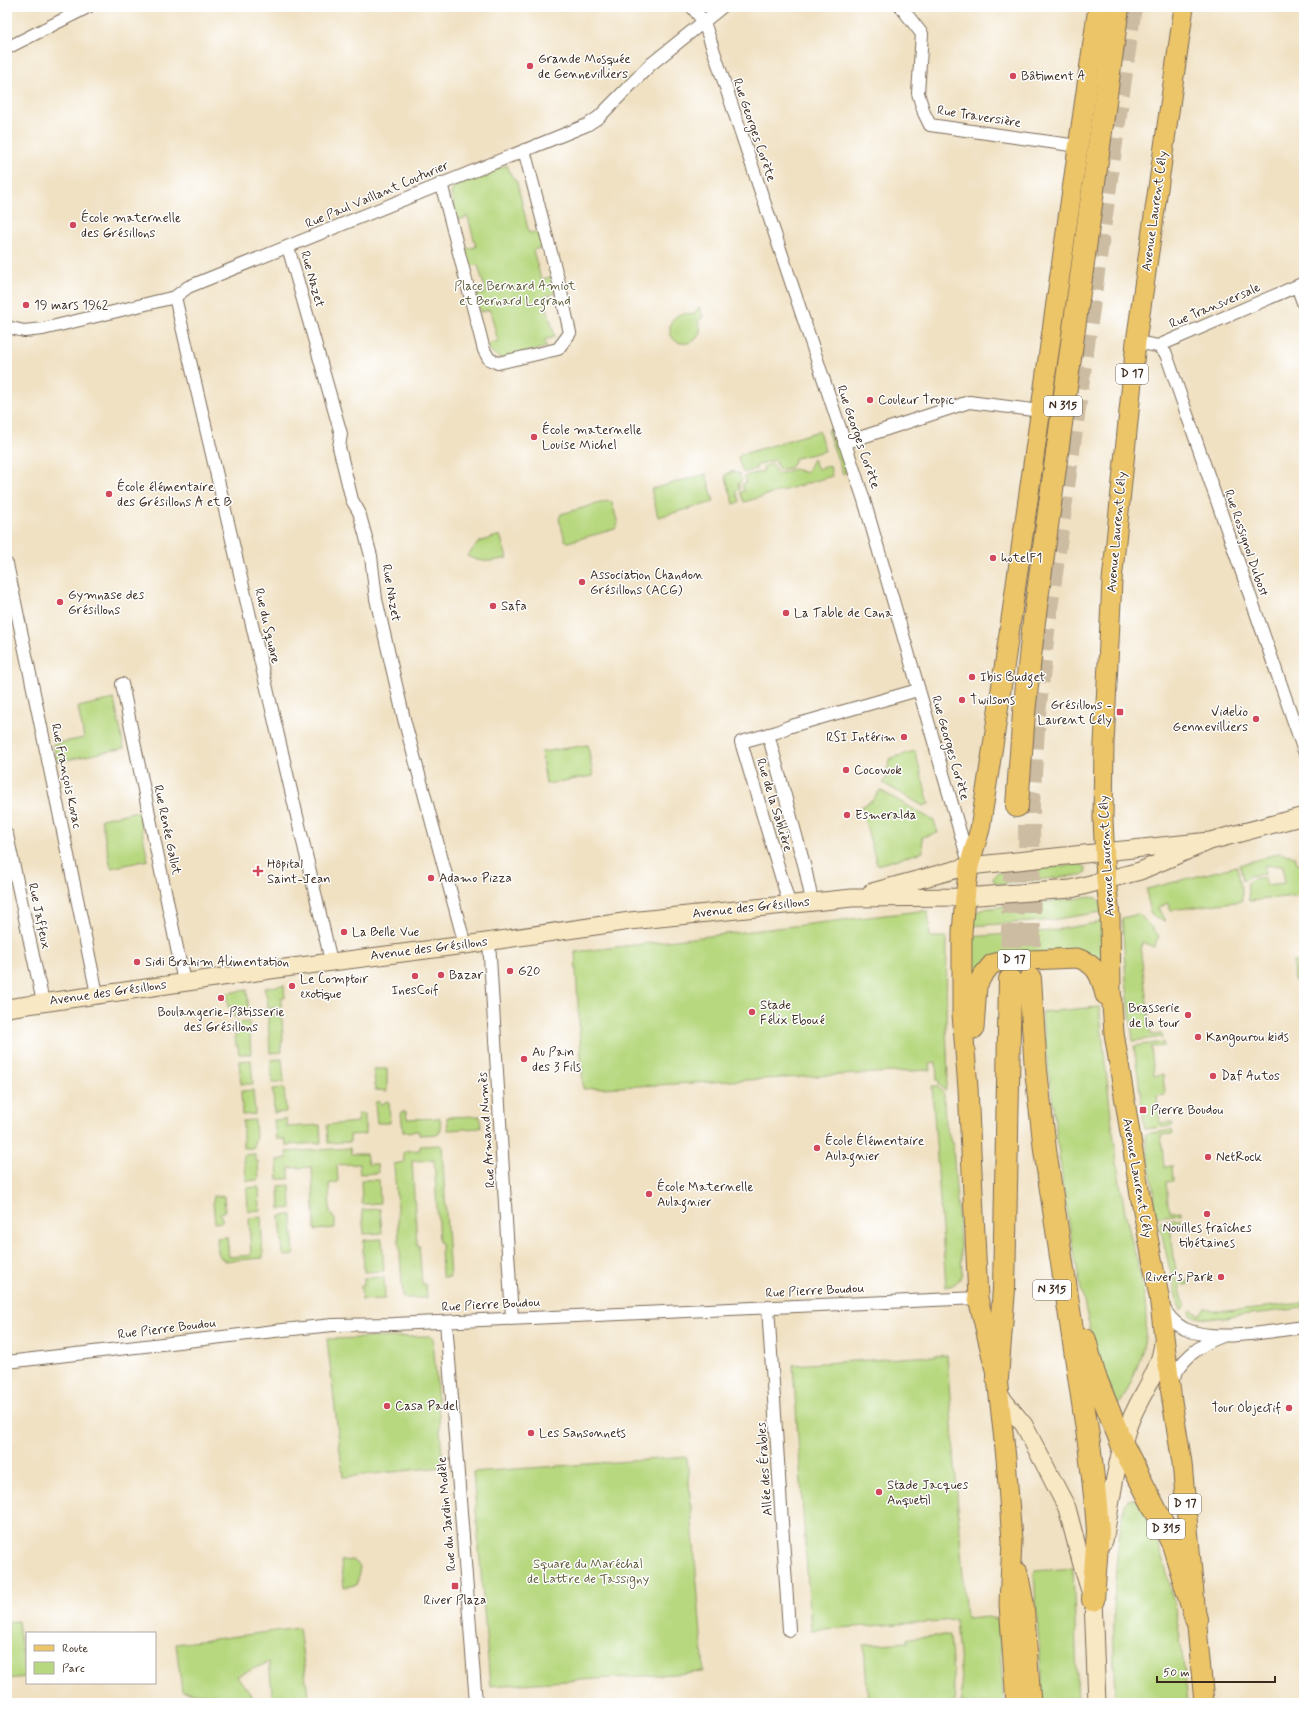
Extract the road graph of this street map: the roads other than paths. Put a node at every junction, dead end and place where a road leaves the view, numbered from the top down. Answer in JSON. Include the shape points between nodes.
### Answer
{"nodes":[{"id":1,"x":88,"y":7,"type":"edge"},
{"id":2,"x":692,"y":7,"type":"edge"},
{"id":3,"x":722,"y":7,"type":"edge"},
{"id":4,"x":901,"y":7,"type":"edge"},
{"id":5,"x":1098,"y":7,"type":"edge"},
{"id":6,"x":1118,"y":7,"type":"edge"},
{"id":7,"x":1184,"y":7,"type":"edge"},
{"id":8,"x":704,"y":22,"type":"junction"},
{"id":9,"x":7,"y":48,"type":"edge"},
{"id":10,"x":1078,"y":146,"type":"junction"},
{"id":11,"x":524,"y":150,"type":"junction"},
{"id":12,"x":441,"y":183,"type":"junction"},
{"id":13,"x":288,"y":247,"type":"junction"},
{"id":14,"x":1301,"y":284,"type":"edge"},
{"id":15,"x":175,"y":297,"type":"junction"},
{"id":16,"x":1304,"y":305,"type":"edge"},
{"id":17,"x":7,"y":327,"type":"edge"},
{"id":18,"x":1136,"y":342,"type":"junction"},
{"id":19,"x":1158,"y":346,"type":"junction"},
{"id":20,"x":1041,"y":411,"type":"junction"},
{"id":21,"x":844,"y":443,"type":"junction"},
{"id":22,"x":7,"y":564,"type":"edge"},
{"id":23,"x":122,"y":684,"type":"dead end"},
{"id":24,"x":918,"y":690,"type":"junction"},
{"id":25,"x":768,"y":734,"type":"junction"},
{"id":26,"x":1304,"y":751,"type":"edge"},
{"id":27,"x":1017,"y":806,"type":"dead end"},
{"id":28,"x":1304,"y":816,"type":"edge"},
{"id":29,"x":7,"y":835,"type":"edge"},
{"id":30,"x":1210,"y":841,"type":"junction"},
{"id":31,"x":1104,"y":851,"type":"junction"},
{"id":32,"x":970,"y":866,"type":"junction"},
{"id":33,"x":1106,"y":880,"type":"junction"},
{"id":34,"x":965,"y":897,"type":"junction"},
{"id":35,"x":852,"y":898,"type":"junction"},
{"id":36,"x":812,"y":901,"type":"junction"},
{"id":37,"x":789,"y":903,"type":"junction"},
{"id":38,"x":489,"y":941,"type":"junction"},
{"id":39,"x":464,"y":945,"type":"junction"},
{"id":40,"x":331,"y":961,"type":"junction"},
{"id":41,"x":1019,"y":980,"type":"junction"},
{"id":42,"x":184,"y":982,"type":"junction"},
{"id":43,"x":98,"y":994,"type":"junction"},
{"id":44,"x":43,"y":1002,"type":"junction"},
{"id":45,"x":7,"y":1008,"type":"edge"},
{"id":46,"x":1114,"y":1033,"type":"junction"},
{"id":47,"x":1036,"y":1070,"type":"junction"},
{"id":48,"x":968,"y":1088,"type":"junction"},
{"id":49,"x":1159,"y":1296,"type":"junction"},
{"id":50,"x":978,"y":1298,"type":"junction"},
{"id":51,"x":768,"y":1307,"type":"junction"},
{"id":52,"x":512,"y":1318,"type":"junction"},
{"id":53,"x":446,"y":1322,"type":"junction"},
{"id":54,"x":1304,"y":1327,"type":"edge"},
{"id":55,"x":1224,"y":1336,"type":"junction"},
{"id":56,"x":1164,"y":1338,"type":"junction"},
{"id":57,"x":7,"y":1362,"type":"edge"},
{"id":58,"x":999,"y":1388,"type":"junction"},
{"id":59,"x":1171,"y":1389,"type":"junction"},
{"id":60,"x":1122,"y":1444,"type":"junction"},
{"id":61,"x":1012,"y":1541,"type":"junction"},
{"id":62,"x":1093,"y":1600,"type":"junction"},
{"id":63,"x":1196,"y":1619,"type":"junction"},
{"id":64,"x":789,"y":1630,"type":"dead end"},
{"id":65,"x":476,"y":1703,"type":"edge"},
{"id":66,"x":1016,"y":1703,"type":"edge"},
{"id":67,"x":1031,"y":1703,"type":"edge"},
{"id":68,"x":1097,"y":1703,"type":"edge"},
{"id":69,"x":1204,"y":1703,"type":"edge"}],
"edges":[{"from":1,"to":9,"type":"street"},
{"from":2,"to":8,"type":"street"},
{"from":3,"to":8,"type":"street","name":"Rue Paul Vaillant Couturier"},
{"from":4,"to":10,"type":"street","name":"Rue Traversière","via":[[922,34],[918,93],[930,125]]},
{"from":5,"to":10,"type":"main road","number":"D 17"},
{"from":6,"to":27,"type":"highway","number":"N 315","via":[[1034,621]]},
{"from":7,"to":18,"type":"main road","name":"Avenue Laurent Cély","number":"D 17"},
{"from":8,"to":11,"type":"street","name":"Rue Paul Vaillant Couturier","via":[[650,65],[599,117],[587,125]]},
{"from":8,"to":21,"type":"street","name":"Rue Georges Corète"},
{"from":10,"to":20,"type":"main road","number":"D 17"},
{"from":11,"to":12,"type":"street","name":"Rue Paul Vaillant Couturier"},
{"from":11,"to":12,"type":"street","via":[[570,333],[558,349],[498,363],[489,358],[484,350]]},
{"from":12,"to":13,"type":"street","name":"Rue Paul Vaillant Couturier"},
{"from":13,"to":15,"type":"street","name":"Rue Paul Vaillant Couturier","via":[[188,287]]},
{"from":13,"to":39,"type":"street","name":"Rue Nazet","via":[[340,434],[339,447],[370,556],[376,599],[404,719]]},
{"from":14,"to":16,"type":"street"},
{"from":14,"to":19,"type":"street","name":"Rue Transversale"},
{"from":15,"to":17,"type":"street","name":"Rue Paul Vaillant Couturier","via":[[44,330],[24,331]]},
{"from":15,"to":40,"type":"street","name":"Rue du Square"},
{"from":18,"to":19,"type":"street"},
{"from":18,"to":31,"type":"main road","name":"Avenue Laurent Cély","number":"D 17","via":[[1112,581],[1107,659]]},
{"from":19,"to":26,"type":"street","name":"Rue Rossignol Dubost","via":[[1166,354]]},
{"from":20,"to":21,"type":"street","via":[[969,402]]},
{"from":20,"to":32,"type":"main road","number":"D 17","via":[[981,820]]},
{"from":21,"to":24,"type":"street","name":"Rue Georges Corète","via":[[864,500]]},
{"from":22,"to":43,"type":"street","name":"Rue François Kovac"},
{"from":23,"to":42,"type":"street","name":"Rue Renée Gallot"},
{"from":24,"to":25,"type":"street","name":"Rue de la Sablière"},
{"from":24,"to":32,"type":"street","name":"Rue Georges Corète"},
{"from":25,"to":36,"type":"street","name":"Rue de la Sablière"},
{"from":25,"to":37,"type":"street","name":"Rue de la Sablière","via":[[741,742]]},
{"from":28,"to":30,"type":"main road","name":"Avenue des Grésillons"},
{"from":29,"to":44,"type":"street","name":"Rue Jaffeux"},
{"from":30,"to":31,"type":"main road","name":"Avenue des Grésillons"},
{"from":30,"to":33,"type":"main road","name":"Avenue des Grésillons","via":[[1140,872]]},
{"from":31,"to":32,"type":"main road","name":"Avenue des Grésillons"},
{"from":31,"to":33,"type":"main road","name":"Avenue Laurent Cély","number":"D 17"},
{"from":32,"to":34,"type":"main road","number":"D 17"},
{"from":32,"to":35,"type":"main road","name":"Avenue des Grésillons"},
{"from":33,"to":34,"type":"main road","name":"Avenue des Grésillons","via":[[1071,889]]},
{"from":33,"to":46,"type":"main road","name":"Avenue Laurent Cély","number":"D 17","via":[[1110,916]]},
{"from":34,"to":35,"type":"main road","name":"Avenue des Grésillons"},
{"from":34,"to":48,"type":"main road","number":"D 17","via":[[962,932],[962,1014]]},
{"from":35,"to":36,"type":"main road","name":"Avenue des Grésillons"},
{"from":36,"to":37,"type":"main road","name":"Avenue des Grésillons"},
{"from":37,"to":38,"type":"main road","name":"Avenue des Grésillons","via":[[630,921]]},
{"from":38,"to":39,"type":"main road","name":"Avenue des Grésillons"},
{"from":38,"to":52,"type":"street","name":"Rue Armand Numès"},
{"from":39,"to":40,"type":"main road","name":"Avenue des Grésillons"},
{"from":40,"to":42,"type":"main road","name":"Avenue des Grésillons"},
{"from":41,"to":47,"type":"highway","number":"N 315"},
{"from":41,"to":58,"type":"highway"},
{"from":41,"to":62,"type":"highway","number":"N 315","via":[[1031,1142],[1084,1507]]},
{"from":42,"to":43,"type":"main road","name":"Avenue des Grésillons"},
{"from":43,"to":44,"type":"main road","name":"Avenue des Grésillons"},
{"from":44,"to":45,"type":"main road","name":"Avenue des Grésillons"},
{"from":46,"to":48,"type":"main road","number":"D 17","via":[[1099,974],[1086,961],[1077,958],[1004,960],[992,964],[977,986]]},
{"from":46,"to":49,"type":"main road","name":"Avenue Laurent Cély","number":"D 17"},
{"from":47,"to":60,"type":"highway","via":[[1052,1149],[1077,1309],[1094,1374]]},
{"from":47,"to":62,"type":"highway","number":"N 315","via":[[1096,1506],[1098,1531]]},
{"from":48,"to":50,"type":"main road","number":"D 17"},
{"from":49,"to":55,"type":"street","via":[[1166,1313],[1179,1326],[1191,1331]]},
{"from":49,"to":56,"type":"main road","name":"Avenue Laurent Cély","number":"D 17"},
{"from":50,"to":51,"type":"street","name":"Rue Pierre Boudou"},
{"from":50,"to":58,"type":"main road","number":"D 17"},
{"from":51,"to":52,"type":"street","name":"Rue Pierre Boudou"},
{"from":51,"to":64,"type":"street","name":"Allée des Érables"},
{"from":52,"to":53,"type":"street","name":"Rue Pierre Boudou"},
{"from":53,"to":57,"type":"street","name":"Rue Pierre Boudou","via":[[333,1325]]},
{"from":53,"to":65,"type":"street","name":"Rue du Jardin Modèle"},
{"from":54,"to":55,"type":"street"},
{"from":55,"to":59,"type":"street","via":[[1208,1342],[1186,1359],[1174,1375]]},
{"from":56,"to":59,"type":"main road","name":"Avenue Laurent Cély","number":"D 17"},
{"from":56,"to":60,"type":"main road","number":"D 17","via":[[1155,1372],[1131,1417]]},
{"from":58,"to":61,"type":"main road","number":"D 17"},
{"from":58,"to":62,"type":"main road","via":[[1024,1424],[1067,1508]]},
{"from":59,"to":63,"type":"main road","name":"Avenue Laurent Cély","number":"D 17","via":[[1182,1464]]},
{"from":60,"to":62,"type":"main road","number":"D 17"},
{"from":60,"to":63,"type":"highway","number":"D 315","via":[[1173,1544]]},
{"from":61,"to":66,"type":"main road","number":"D 17","via":[[1009,1604]]},
{"from":61,"to":67,"type":"main road","number":"D 17","via":[[1024,1603]]},
{"from":62,"to":68,"type":"main road","number":"D 17"},
{"from":63,"to":69,"type":"main road","name":"Avenue Laurent Cély","number":"D 17"}]}
